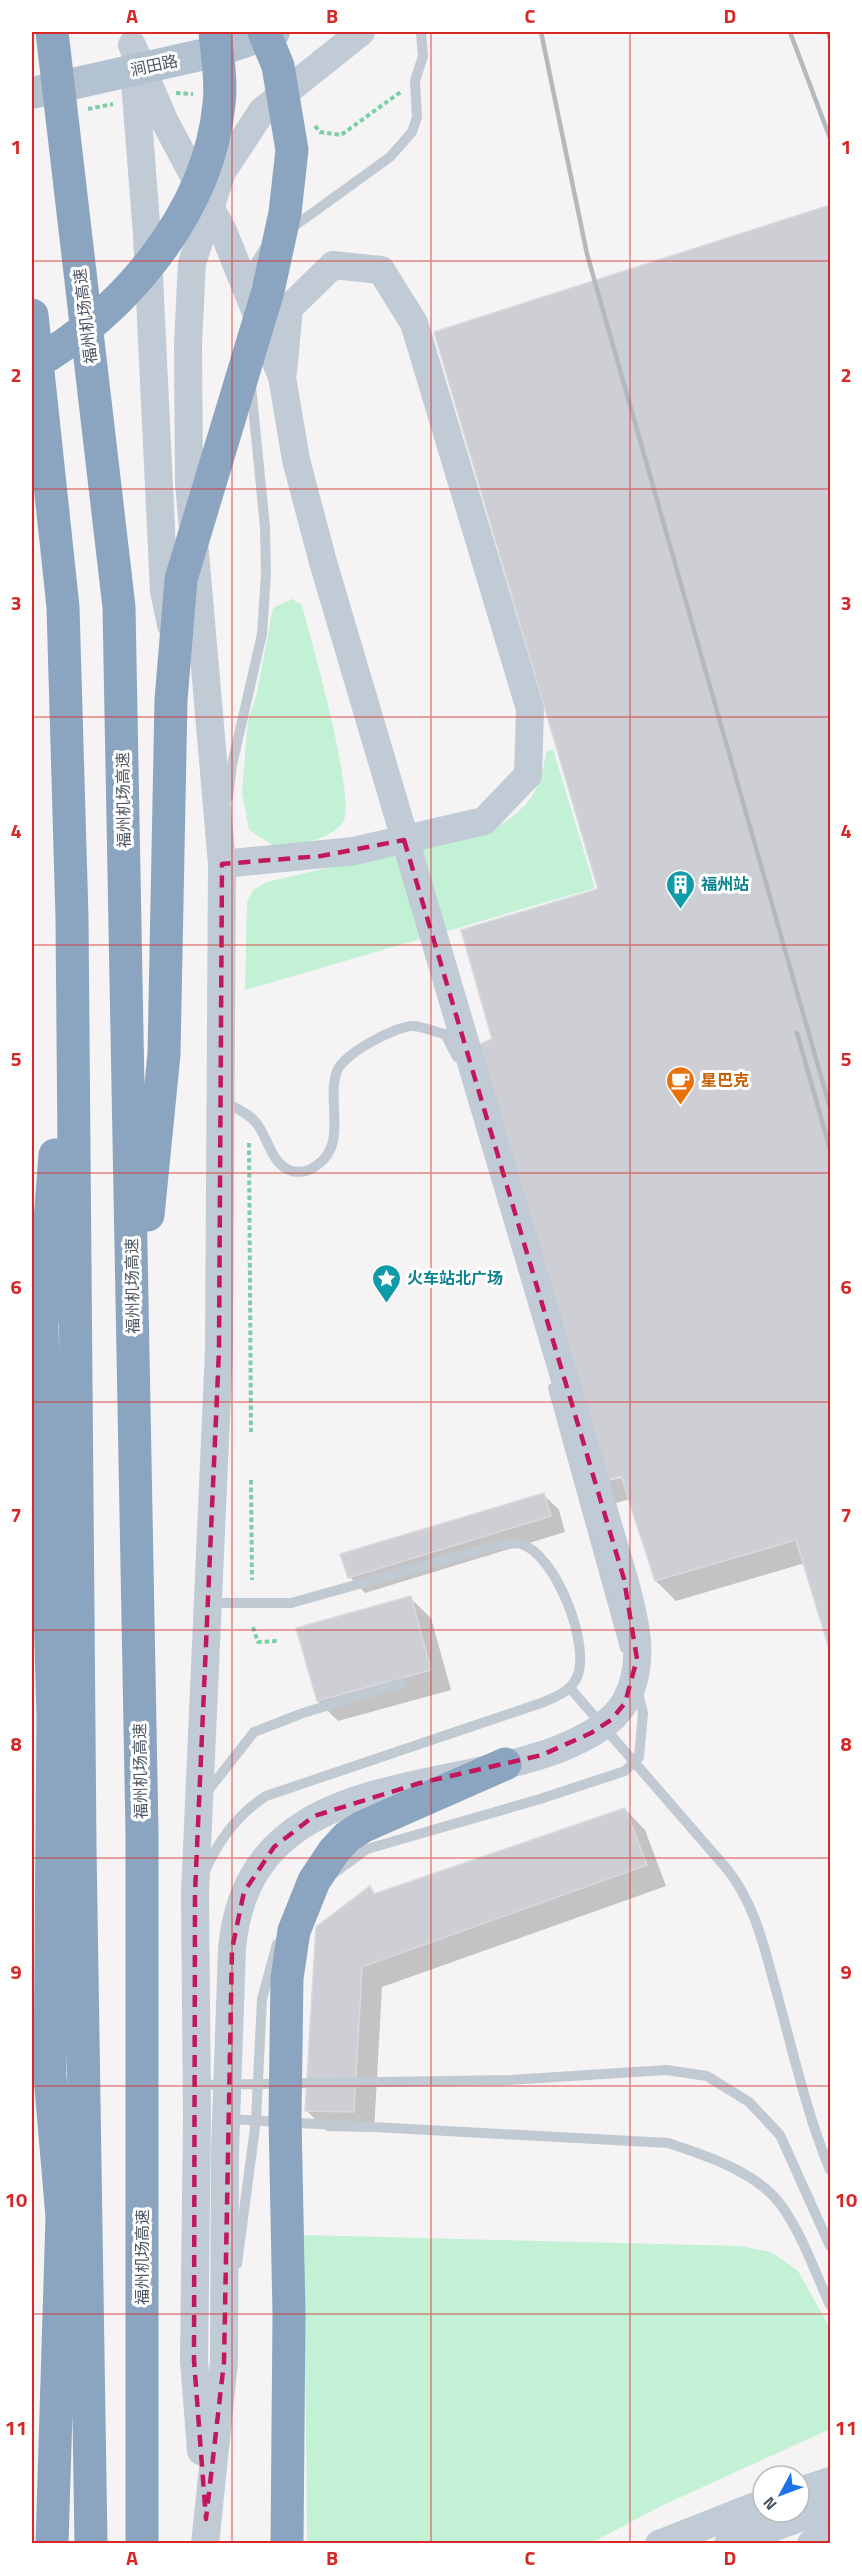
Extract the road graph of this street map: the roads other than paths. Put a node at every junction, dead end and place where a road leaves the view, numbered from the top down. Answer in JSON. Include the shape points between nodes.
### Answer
{"nodes":[{"id":1,"x":52,"y":32,"type":"edge"},
{"id":2,"x":215,"y":32,"type":"edge"},
{"id":3,"x":264,"y":32,"type":"edge"},
{"id":4,"x":274,"y":32,"type":"edge"},
{"id":5,"x":361,"y":32,"type":"edge"},
{"id":6,"x":421,"y":32,"type":"edge"},
{"id":7,"x":132,"y":38,"type":"edge"},
{"id":8,"x":32,"y":93,"type":"edge"},
{"id":9,"x":32,"y":315,"type":"edge"},
{"id":10,"x":32,"y":365,"type":"edge"},
{"id":11,"x":282,"y":377,"type":"junction"},
{"id":12,"x":222,"y":864,"type":"junction"},
{"id":13,"x":72,"y":917,"type":"junction"},
{"id":14,"x":220,"y":1099,"type":"junction"},
{"id":15,"x":518,"y":1264,"type":"dead end"},
{"id":16,"x":133,"y":1373,"type":"junction"},
{"id":17,"x":550,"y":1379,"type":"dead end"},
{"id":18,"x":207,"y":1603,"type":"junction"},
{"id":19,"x":402,"y":1683,"type":"dead end"},
{"id":20,"x":570,"y":1688,"type":"junction"},
{"id":21,"x":505,"y":1764,"type":"junction"},
{"id":22,"x":199,"y":1801,"type":"junction"},
{"id":23,"x":195,"y":1893,"type":"junction"},
{"id":24,"x":258,"y":2084,"type":"junction"},
{"id":25,"x":197,"y":2085,"type":"junction"},
{"id":26,"x":208,"y":2119,"type":"junction"},
{"id":27,"x":256,"y":2120,"type":"junction"},
{"id":28,"x":831,"y":2170,"type":"edge"},
{"id":29,"x":831,"y":2246,"type":"edge"},
{"id":30,"x":831,"y":2305,"type":"edge"},
{"id":31,"x":224,"y":2362,"type":"junction"},
{"id":32,"x":831,"y":2481,"type":"edge"},
{"id":33,"x":811,"y":2487,"type":"edge"},
{"id":34,"x":831,"y":2507,"type":"edge"},
{"id":35,"x":751,"y":2508,"type":"edge"},
{"id":36,"x":206,"y":2531,"type":"edge"},
{"id":37,"x":831,"y":2537,"type":"edge"},
{"id":38,"x":52,"y":2544,"type":"edge"},
{"id":39,"x":91,"y":2544,"type":"edge"},
{"id":40,"x":142,"y":2544,"type":"edge"},
{"id":41,"x":287,"y":2544,"type":"edge"},
{"id":42,"x":659,"y":2544,"type":"edge"},
{"id":43,"x":728,"y":2544,"type":"edge"},
{"id":44,"x":811,"y":2544,"type":"edge"}],
"edges":[{"from":1,"to":16,"type":"highway","name":"福州机场高速","via":[[119,607]]},
{"from":2,"to":10,"type":"highway","via":[[220,104],[207,164],[171,237],[123,296],[63,347]]},
{"from":3,"to":16,"type":"highway","via":[[278,66],[292,150],[285,213],[268,291],[181,579],[171,700],[164,1054]]},
{"from":4,"to":8,"type":"main road","name":"涧田路","via":[[214,52]]},
{"from":5,"to":12,"type":"main road","via":[[262,111],[222,172],[192,263],[189,483]]},
{"from":6,"to":12,"type":"lane","via":[[423,56],[415,81],[417,117],[412,132],[390,157],[265,247],[243,283],[266,574],[262,633],[232,765]]},
{"from":7,"to":11,"type":"main road","via":[[164,120],[223,231]]},
{"from":7,"to":12,"type":"main road","via":[[147,235],[164,591]]},
{"from":9,"to":13,"type":"highway","via":[[63,607]]},
{"from":11,"to":12,"type":"main road","via":[[289,308],[333,265],[381,270],[414,323],[530,709],[528,775],[484,820],[354,851]]},
{"from":11,"to":21,"type":"main road","via":[[296,460],[323,562],[624,1579],[636,1631],[633,1684],[611,1720],[569,1745]]},
{"from":12,"to":14,"type":"main road"},
{"from":13,"to":38,"type":"highway","via":[[42,1326],[53,1715],[50,2076],[62,2217]]},
{"from":13,"to":39,"type":"highway"},
{"from":14,"to":15,"type":"lane","via":[[258,1125],[278,1162],[290,1171],[309,1171],[326,1160],[335,1138],[332,1104],[337,1069],[359,1046],[412,1026],[445,1034],[464,1069]]},
{"from":14,"to":18,"type":"main road","via":[[219,1350]]},
{"from":16,"to":40,"type":"highway","name":"福州机场高速","via":[[142,1832]]},
{"from":17,"to":24,"type":"lane","via":[[643,1713],[639,1757],[626,1771],[377,1845],[331,1875],[279,1936],[262,1999]]},
{"from":18,"to":20,"type":"lane","via":[[291,1603],[498,1545],[520,1544],[542,1558],[560,1585],[580,1647],[579,1670]]},
{"from":18,"to":22,"type":"main road"},
{"from":19,"to":22,"type":"lane","via":[[254,1732]]},
{"from":20,"to":23,"type":"lane","via":[[533,1706],[266,1796],[235,1821]]},
{"from":20,"to":28,"type":"lane","via":[[746,1895],[810,2116]]},
{"from":21,"to":31,"type":"main road","via":[[420,1783],[314,1816],[286,1835],[263,1860],[244,1892],[234,1929],[225,2151]]},
{"from":21,"to":41,"type":"highway","via":[[347,1837],[323,1864],[294,1931],[286,1996]]},
{"from":22,"to":23,"type":"main road"},
{"from":23,"to":25,"type":"main road"},
{"from":24,"to":25,"type":"lane"},
{"from":24,"to":27,"type":"lane"},
{"from":24,"to":29,"type":"lane","via":[[510,2080],[666,2070],[707,2076],[749,2102],[780,2135]]},
{"from":25,"to":26,"type":"main road"},
{"from":26,"to":27,"type":"lane"},
{"from":26,"to":36,"type":"main road","via":[[194,2360]]},
{"from":27,"to":30,"type":"lane","via":[[668,2143],[735,2171],[768,2191],[788,2218]]},
{"from":27,"to":31,"type":"lane"},
{"from":31,"to":36,"type":"main road"},
{"from":32,"to":33,"type":"main road"},
{"from":34,"to":43,"type":"main road"},
{"from":35,"to":42,"type":"main road"},
{"from":37,"to":44,"type":"main road"}]}
